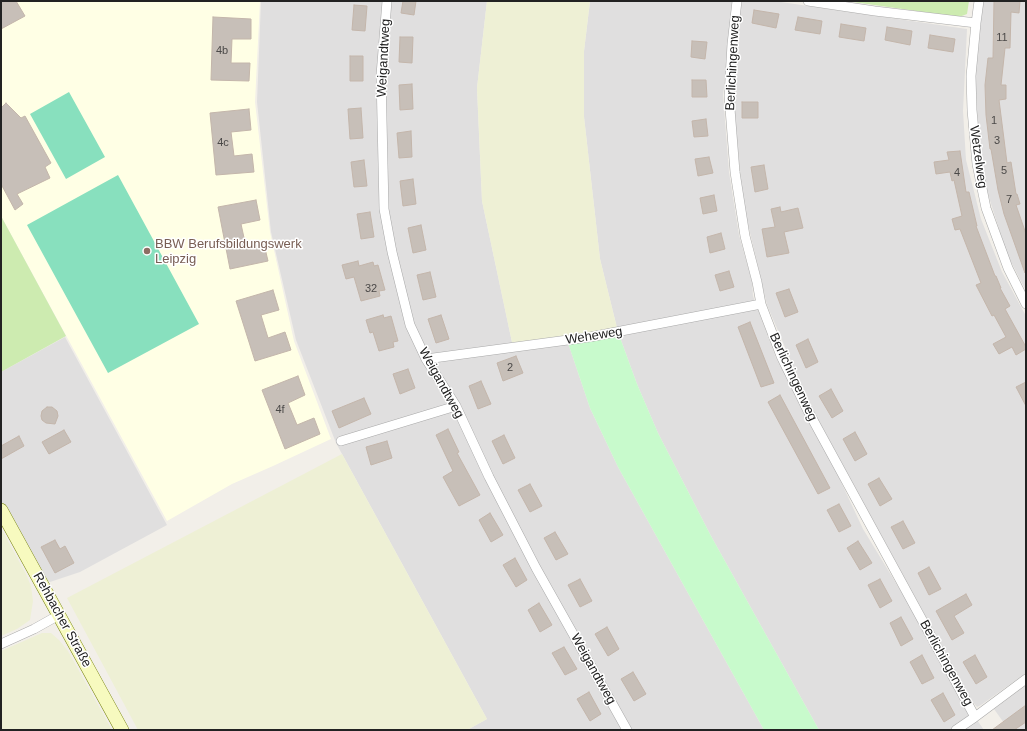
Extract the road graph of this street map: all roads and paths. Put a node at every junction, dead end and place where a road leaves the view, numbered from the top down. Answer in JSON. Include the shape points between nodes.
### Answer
{"nodes":[{"id":1,"x":387,"y":1,"type":"edge"},
{"id":2,"x":737,"y":1,"type":"edge"},
{"id":3,"x":808,"y":1,"type":"edge"},
{"id":4,"x":979,"y":1,"type":"edge"},
{"id":5,"x":976,"y":22,"type":"junction"},
{"id":6,"x":761,"y":304,"type":"junction"},
{"id":7,"x":1026,"y":304,"type":"edge"},
{"id":8,"x":426,"y":358,"type":"junction"},
{"id":9,"x":456,"y":406,"type":"junction"},
{"id":10,"x":341,"y":441,"type":"dead end"},
{"id":11,"x":1,"y":510,"type":"edge"},
{"id":12,"x":59,"y":615,"type":"junction"},
{"id":13,"x":1,"y":644,"type":"edge"},
{"id":14,"x":1026,"y":679,"type":"edge"},
{"id":15,"x":975,"y":717,"type":"junction"},
{"id":16,"x":122,"y":730,"type":"edge"},
{"id":17,"x":627,"y":730,"type":"edge"},
{"id":18,"x":956,"y":730,"type":"edge"}],
"edges":[{"from":1,"to":8,"type":"street","name":"Weigandtweg","via":[[381,75],[384,210],[410,325]]},
{"from":2,"to":6,"type":"street","name":"Berlichingenweg","via":[[729,96],[735,172],[745,236]]},
{"from":3,"to":5,"type":"street"},
{"from":4,"to":5,"type":"street","name":"Wetzelweg"},
{"from":5,"to":7,"type":"street","name":"Wetzelweg","via":[[971,76],[977,164],[986,208],[1008,268]]},
{"from":6,"to":8,"type":"street","name":"Weheweg","via":[[590,337]]},
{"from":6,"to":15,"type":"street","name":"Berlichingenweg","via":[[781,356],[807,409]]},
{"from":8,"to":9,"type":"street","name":"Weigandtweg"},
{"from":9,"to":10,"type":"street"},
{"from":9,"to":17,"type":"street","name":"Weigandtweg","via":[[532,561]]},
{"from":11,"to":12,"type":"street","name":"Rehbacher Straße"},
{"from":12,"to":13,"type":"street","via":[[34,630]]},
{"from":12,"to":16,"type":"street","name":"Rehbacher Straße"},
{"from":14,"to":15,"type":"street"},
{"from":15,"to":18,"type":"street"}]}
